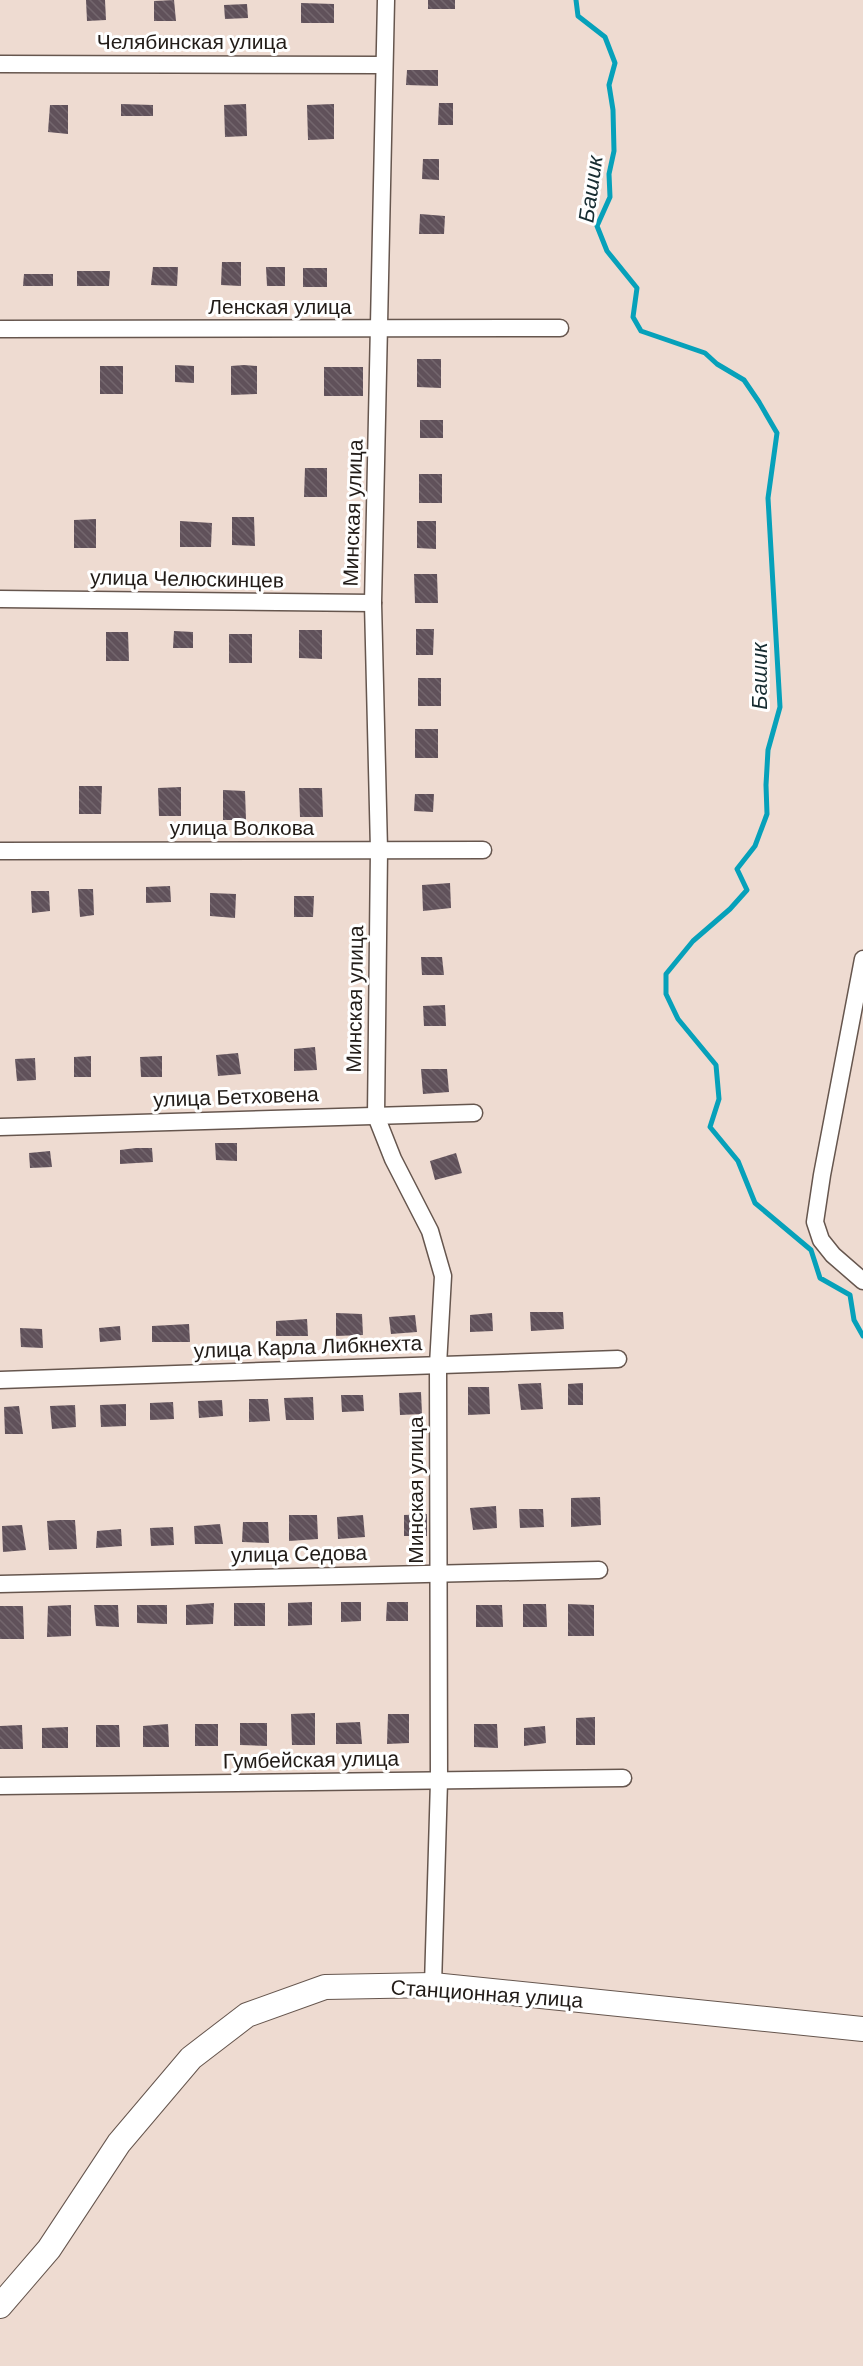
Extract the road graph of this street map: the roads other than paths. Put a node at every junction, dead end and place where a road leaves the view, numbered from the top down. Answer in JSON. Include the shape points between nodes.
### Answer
{"nodes":[{"id":1,"x":386,"y":0,"type":"edge"},
{"id":2,"x":0,"y":64,"type":"edge"},
{"id":3,"x":384,"y":65,"type":"junction"},
{"id":4,"x":560,"y":328,"type":"dead end"},
{"id":5,"x":0,"y":329,"type":"edge"},
{"id":6,"x":381,"y":330,"type":"junction"},
{"id":7,"x":0,"y":599,"type":"edge"},
{"id":8,"x":373,"y":603,"type":"junction"},
{"id":9,"x":379,"y":850,"type":"junction"},
{"id":10,"x":483,"y":850,"type":"dead end"},
{"id":11,"x":0,"y":851,"type":"edge"},
{"id":12,"x":863,"y":959,"type":"edge"},
{"id":13,"x":474,"y":1113,"type":"dead end"},
{"id":14,"x":376,"y":1116,"type":"junction"},
{"id":15,"x":0,"y":1126,"type":"edge"},
{"id":16,"x":863,"y":1281,"type":"edge"},
{"id":17,"x":618,"y":1359,"type":"dead end"},
{"id":18,"x":438,"y":1365,"type":"junction"},
{"id":19,"x":0,"y":1380,"type":"edge"},
{"id":20,"x":599,"y":1570,"type":"dead end"},
{"id":21,"x":439,"y":1573,"type":"junction"},
{"id":22,"x":0,"y":1584,"type":"edge"},
{"id":23,"x":623,"y":1778,"type":"dead end"},
{"id":24,"x":439,"y":1780,"type":"junction"},
{"id":25,"x":0,"y":1786,"type":"edge"},
{"id":26,"x":434,"y":1985,"type":"junction"},
{"id":27,"x":863,"y":2029,"type":"edge"},
{"id":28,"x":0,"y":2306,"type":"edge"}],
"edges":[{"from":1,"to":3,"type":"street","name":"Минская улица"},
{"from":2,"to":3,"type":"street","name":"Челябинская улица"},
{"from":3,"to":6,"type":"street","name":"Минская улица"},
{"from":4,"to":6,"type":"street","name":"Ленская улица"},
{"from":5,"to":6,"type":"street","name":"Ленская улица"},
{"from":6,"to":8,"type":"street","name":"Минская улица"},
{"from":7,"to":8,"type":"street","name":"улица Челюскинцев"},
{"from":8,"to":9,"type":"street","name":"Минская улица"},
{"from":9,"to":10,"type":"street","name":"улица Волкова"},
{"from":9,"to":11,"type":"street","name":"улица Волкова"},
{"from":9,"to":14,"type":"street","name":"Минская улица"},
{"from":12,"to":16,"type":"street","via":[[815,1222],[821,1240],[833,1256]]},
{"from":13,"to":14,"type":"street","name":"улица Бетховена"},
{"from":14,"to":15,"type":"street","name":"улица Бетховена"},
{"from":14,"to":18,"type":"street","name":"Минская улица","via":[[430,1231],[442,1276]]},
{"from":17,"to":18,"type":"street","name":"улица Карла Либкнехта"},
{"from":18,"to":19,"type":"street","name":"улица Карла Либкнехта"},
{"from":18,"to":21,"type":"street","name":"Минская улица"},
{"from":20,"to":21,"type":"street","name":"улица Седова"},
{"from":21,"to":22,"type":"street","name":"улица Седова"},
{"from":21,"to":24,"type":"street","name":"Минская улица"},
{"from":23,"to":24,"type":"street","name":"Гумбейская улица"},
{"from":24,"to":25,"type":"street","name":"Гумбейская улица"},
{"from":24,"to":26,"type":"street","name":"Минская улица"},
{"from":26,"to":27,"type":"street","name":"Станционная улица"},
{"from":26,"to":28,"type":"street","name":"Станционная улица","via":[[325,1987],[247,2015],[191,2058],[119,2143],[48,2249]]}]}
